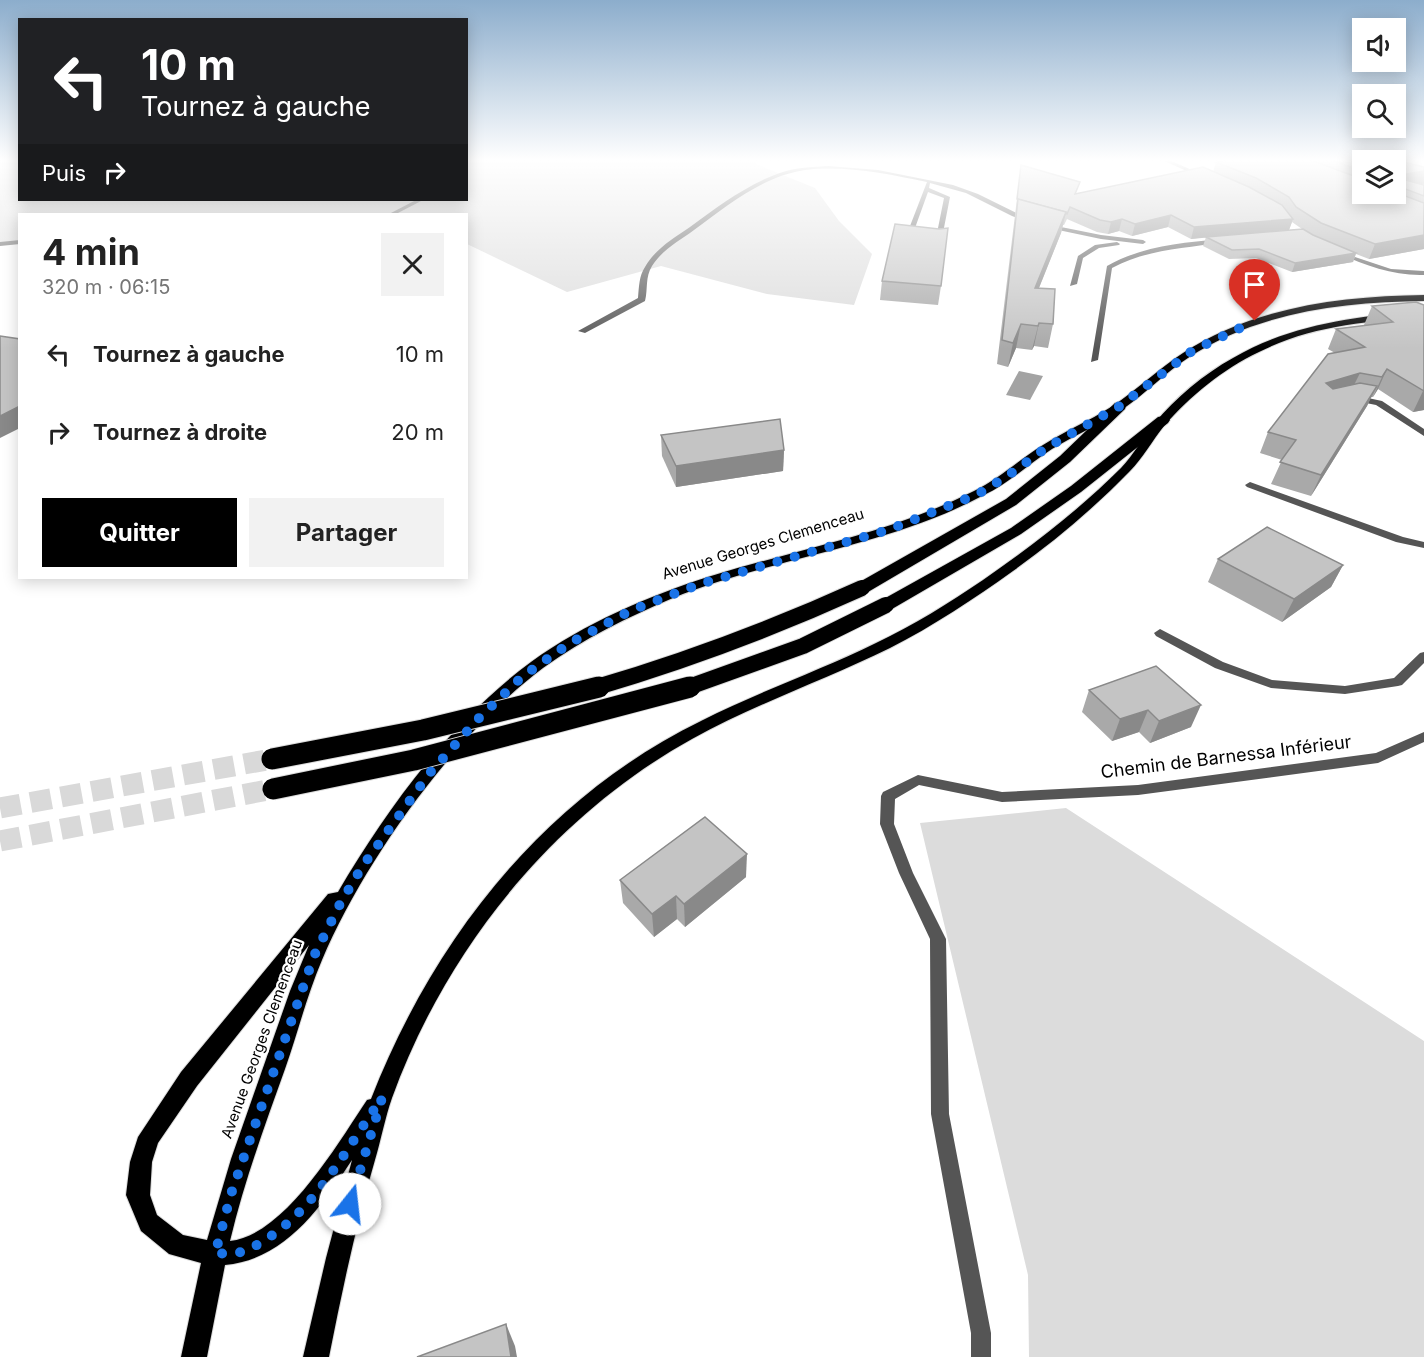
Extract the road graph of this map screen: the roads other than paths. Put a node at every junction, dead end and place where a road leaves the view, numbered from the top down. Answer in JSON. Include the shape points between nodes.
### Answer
{"nodes":[{"id":1,"x":700,"y":222,"type":"edge"},
{"id":2,"x":914,"y":222,"type":"edge"},
{"id":3,"x":942,"y":222,"type":"edge"},
{"id":4,"x":1033,"y":222,"type":"edge"},
{"id":5,"x":908,"y":239,"type":"edge"},
{"id":6,"x":1226,"y":240,"type":"edge"},
{"id":7,"x":18,"y":242,"type":"edge"},
{"id":8,"x":1143,"y":242,"type":"junction"},
{"id":9,"x":938,"y":243,"type":"edge"},
{"id":10,"x":0,"y":244,"type":"edge"},
{"id":11,"x":1181,"y":246,"type":"junction"},
{"id":12,"x":1334,"y":250,"type":"edge"},
{"id":13,"x":1424,"y":273,"type":"edge"},
{"id":14,"x":1073,"y":284,"type":"dead end"},
{"id":15,"x":1424,"y":298,"type":"edge"},
{"id":16,"x":1424,"y":314,"type":"edge"},
{"id":17,"x":582,"y":331,"type":"dead end"},
{"id":18,"x":1094,"y":360,"type":"dead end"},
{"id":19,"x":1342,"y":400,"type":"edge"},
{"id":20,"x":1120,"y":406,"type":"junction"},
{"id":21,"x":1163,"y":420,"type":"junction"},
{"id":22,"x":1424,"y":433,"type":"edge"},
{"id":23,"x":1250,"y":485,"type":"dead end"},
{"id":24,"x":1424,"y":545,"type":"edge"},
{"id":25,"x":1161,"y":633,"type":"dead end"},
{"id":26,"x":1424,"y":656,"type":"edge"},
{"id":27,"x":1424,"y":737,"type":"edge"},
{"id":28,"x":272,"y":759,"type":"tunnel mouth"},
{"id":29,"x":273,"y":789,"type":"tunnel mouth"},
{"id":30,"x":362,"y":867,"type":"junction"},
{"id":31,"x":382,"y":1098,"type":"junction"},
{"id":32,"x":215,"y":1254,"type":"junction"},
{"id":33,"x":194,"y":1357,"type":"edge"},
{"id":34,"x":316,"y":1357,"type":"edge"},
{"id":35,"x":981,"y":1357,"type":"edge"}],
"edges":[{"from":1,"to":17,"type":"street","via":[[656,256],[644,276],[642,299]]},
{"from":2,"to":5,"type":"street"},
{"from":3,"to":9,"type":"street"},
{"from":4,"to":8,"type":"street"},
{"from":6,"to":11,"type":"street"},
{"from":7,"to":10,"type":"street"},
{"from":8,"to":11,"type":"street"},
{"from":8,"to":14,"type":"street","via":[[1097,246],[1080,257]]},
{"from":11,"to":18,"type":"street","via":[[1122,259],[1109,267]]},
{"from":12,"to":13,"type":"street","via":[[1376,267]]},
{"from":15,"to":20,"type":"main road","name":"Avenue Georges Clemenceau","via":[[1319,306],[1255,321],[1192,351]]},
{"from":16,"to":21,"type":"main road","via":[[1355,320],[1260,347],[1233,361]]},
{"from":19,"to":22,"type":"street","via":[[1379,403]]},
{"from":20,"to":28,"type":"highway","bridge":true,"via":[[1065,459],[1011,502],[862,588],[759,634],[606,685],[432,729]]},
{"from":20,"to":30,"type":"main road","name":"Avenue Georges Clemenceau","via":[[1046,448],[978,494],[888,530],[700,584],[632,610],[570,643],[523,676],[478,719],[429,774]]},
{"from":21,"to":29,"type":"highway","bridge":true,"via":[[1016,531],[886,605],[803,646],[672,693],[414,760]]},
{"from":21,"to":31,"type":"main road","via":[[1129,466],[1026,555],[975,591],[881,646],[685,736],[627,771],[564,822],[525,859],[474,925],[418,1016]]},
{"from":23,"to":24,"type":"street","via":[[1400,540]]},
{"from":25,"to":26,"type":"street","via":[[1220,665],[1271,684],[1345,690],[1398,682]]},
{"from":27,"to":35,"type":"street","name":"Chemin de Barnessa Inférieur","via":[[1378,758],[1138,790],[1002,797],[918,780],[888,796],[887,824],[938,939],[940,1114],[981,1333]]},
{"from":30,"to":32,"type":"main road","name":"Avenue Georges Clemenceau","via":[[314,956],[231,1194]]},
{"from":30,"to":32,"type":"main road","via":[[189,1078],[149,1137],[141,1162],[138,1195],[149,1222],[177,1246]]},
{"from":31,"to":32,"type":"main road","via":[[316,1194],[283,1228],[246,1251]]},
{"from":31,"to":34,"type":"main road","via":[[344,1226]]},
{"from":32,"to":33,"type":"main road","name":"Avenue Georges Clemenceau"}]}
